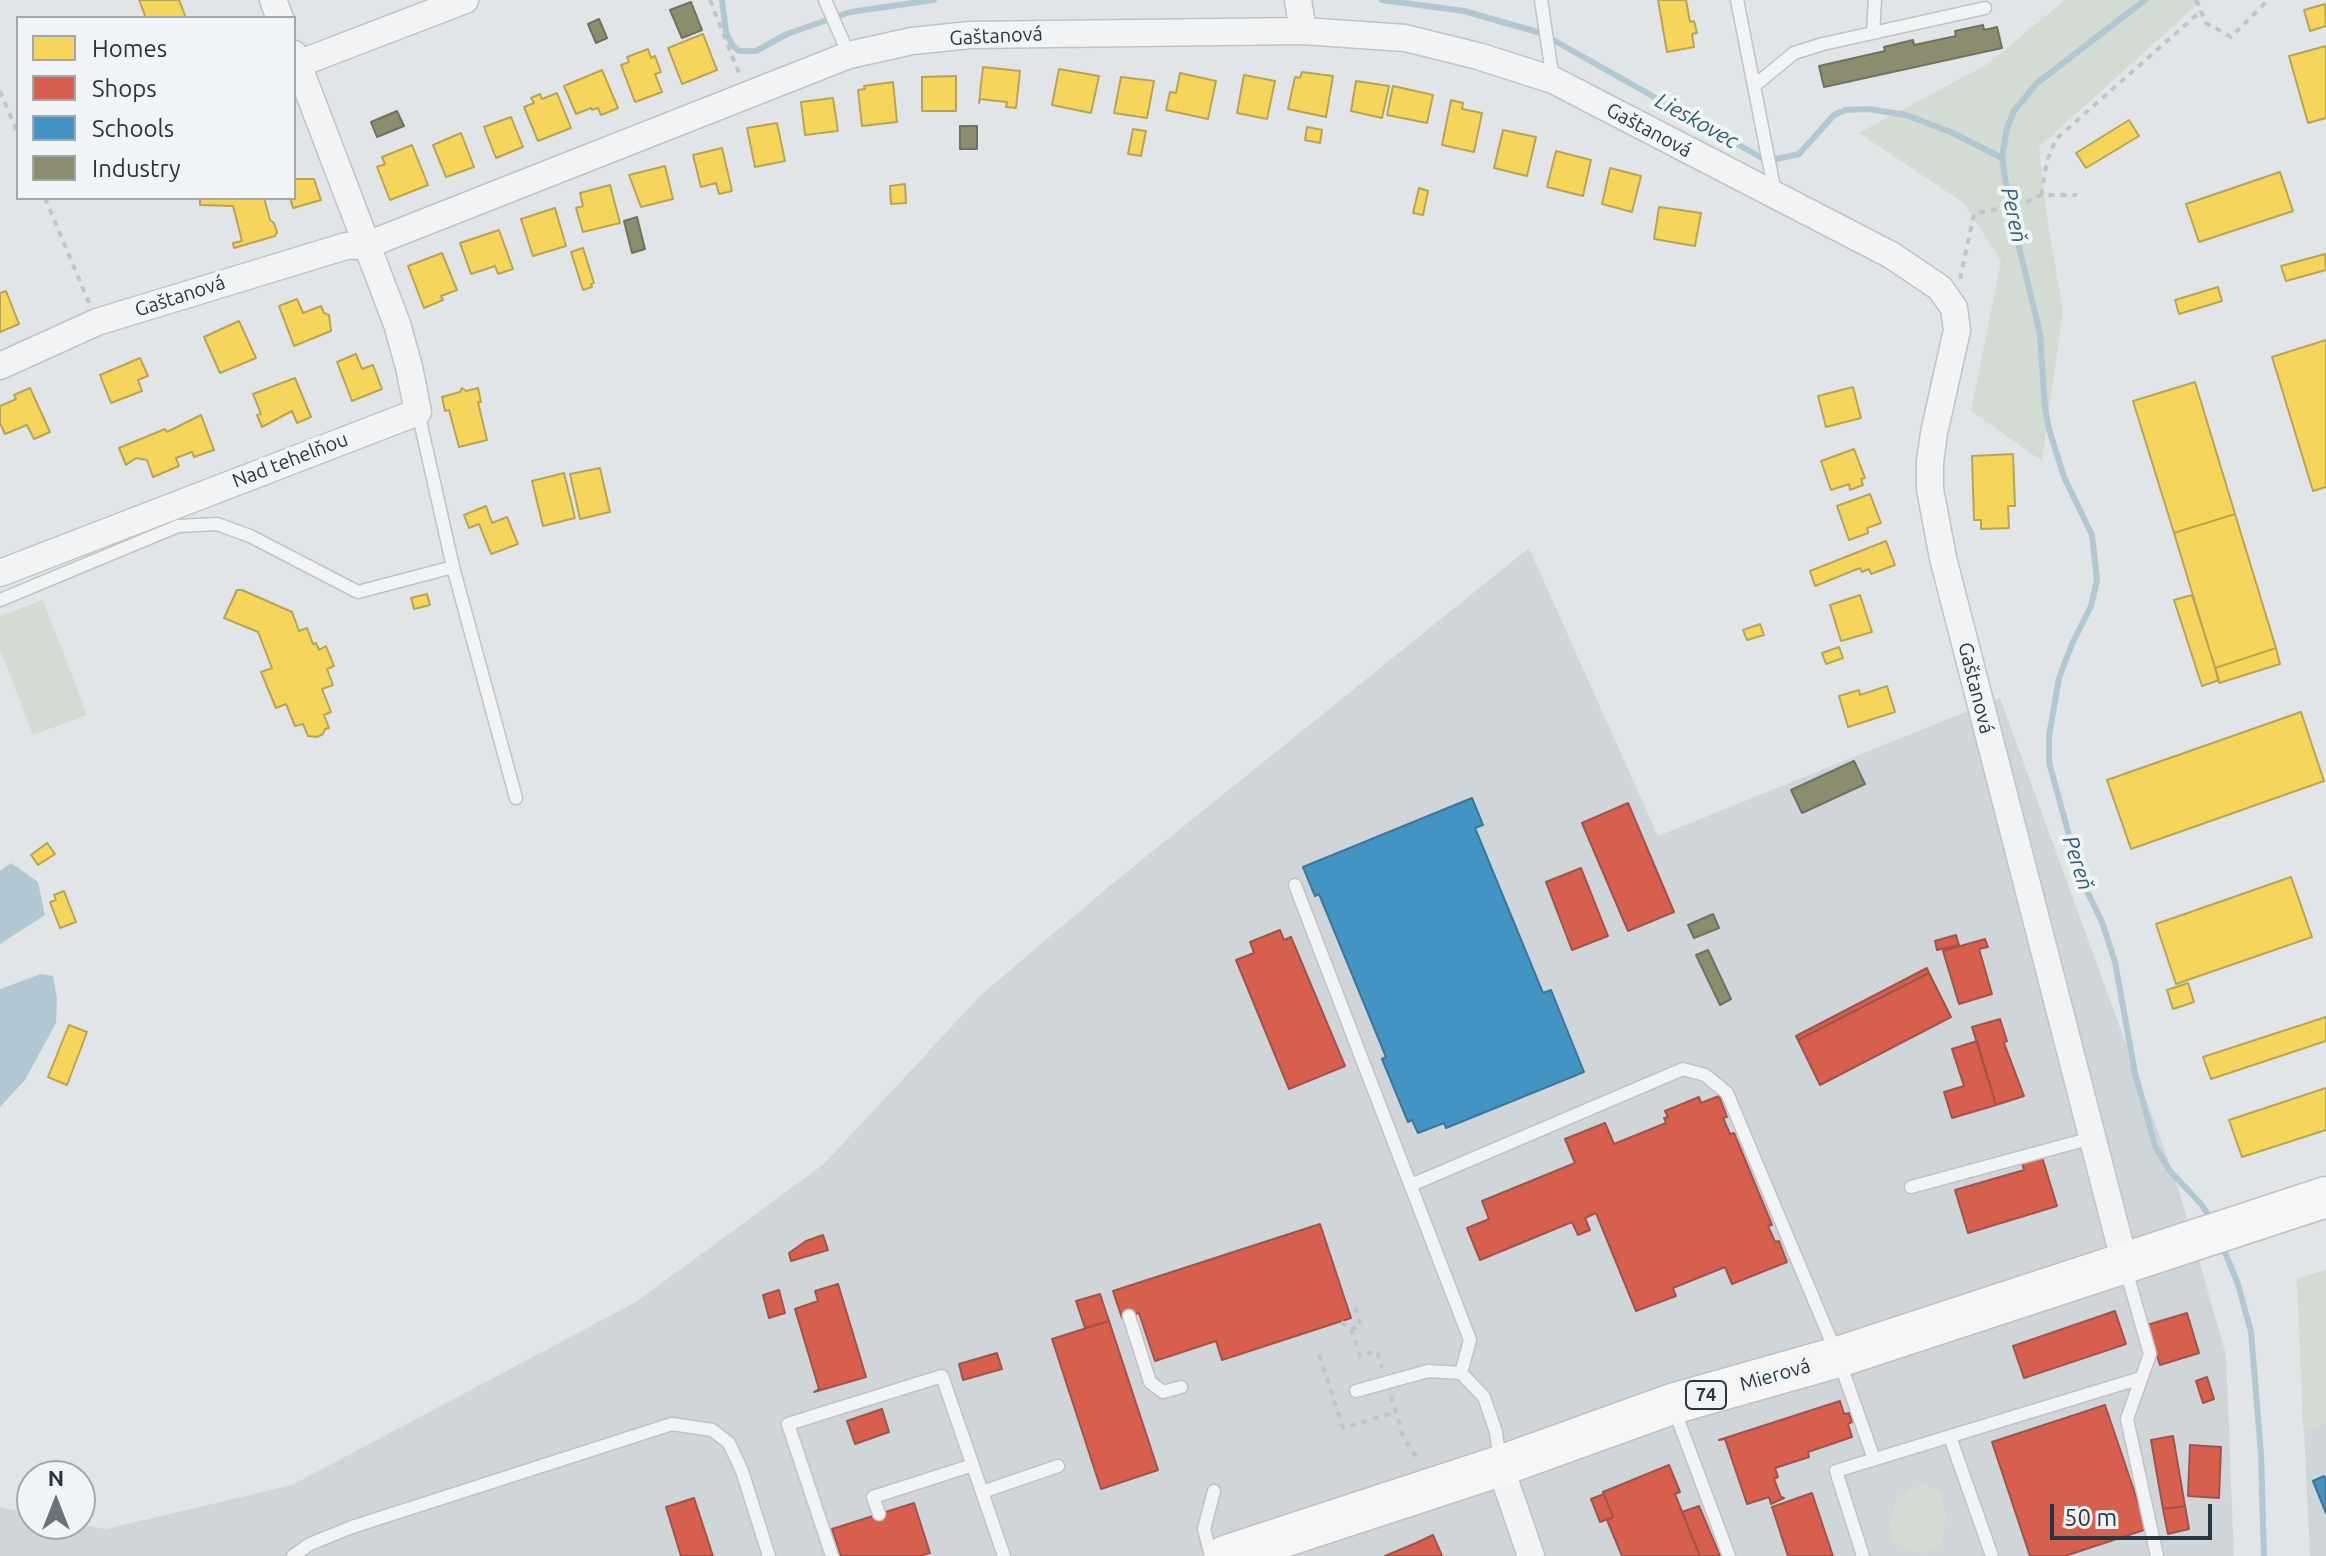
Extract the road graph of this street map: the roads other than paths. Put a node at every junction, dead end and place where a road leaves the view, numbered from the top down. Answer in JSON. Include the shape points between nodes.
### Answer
{"nodes":[{"id":1,"x":465,"y":0,"type":"edge"},
{"id":2,"x":1298,"y":0,"type":"edge"},
{"id":3,"x":1541,"y":0,"type":"edge"},
{"id":4,"x":1737,"y":0,"type":"edge"},
{"id":5,"x":1875,"y":0,"type":"edge"},
{"id":6,"x":826,"y":3,"type":"edge"},
{"id":7,"x":1985,"y":8,"type":"dead end"},
{"id":8,"x":1303,"y":31,"type":"junction"},
{"id":9,"x":1873,"y":33,"type":"junction"},
{"id":10,"x":844,"y":42,"type":"junction"},
{"id":11,"x":296,"y":59,"type":"edge"},
{"id":12,"x":1553,"y":80,"type":"junction"},
{"id":13,"x":1754,"y":86,"type":"junction"},
{"id":14,"x":1776,"y":196,"type":"junction"},
{"id":15,"x":367,"y":245,"type":"junction"},
{"id":16,"x":0,"y":366,"type":"edge"},
{"id":17,"x":418,"y":412,"type":"junction"},
{"id":18,"x":453,"y":567,"type":"junction"},
{"id":19,"x":0,"y":573,"type":"edge"},
{"id":20,"x":0,"y":600,"type":"edge"},
{"id":21,"x":516,"y":798,"type":"dead end"},
{"id":22,"x":1295,"y":885,"type":"dead end"},
{"id":23,"x":2092,"y":1138,"type":"junction"},
{"id":24,"x":1411,"y":1185,"type":"junction"},
{"id":25,"x":1911,"y":1187,"type":"dead end"},
{"id":26,"x":2326,"y":1197,"type":"edge"},
{"id":27,"x":2125,"y":1264,"type":"junction"},
{"id":28,"x":1129,"y":1316,"type":"dead end"},
{"id":29,"x":1838,"y":1357,"type":"junction"},
{"id":30,"x":1461,"y":1373,"type":"junction"},
{"id":31,"x":2141,"y":1378,"type":"junction"},
{"id":32,"x":1181,"y":1387,"type":"dead end"},
{"id":33,"x":1356,"y":1391,"type":"dead end"},
{"id":34,"x":1672,"y":1404,"type":"junction"},
{"id":35,"x":1950,"y":1437,"type":"junction"},
{"id":36,"x":1874,"y":1459,"type":"junction"},
{"id":37,"x":973,"y":1465,"type":"junction"},
{"id":38,"x":1058,"y":1466,"type":"dead end"},
{"id":39,"x":1500,"y":1466,"type":"junction"},
{"id":40,"x":1214,"y":1491,"type":"dead end"},
{"id":41,"x":982,"y":1492,"type":"junction"},
{"id":42,"x":879,"y":1514,"type":"dead end"},
{"id":43,"x":1230,"y":1555,"type":"edge"},
{"id":44,"x":293,"y":1556,"type":"edge"},
{"id":45,"x":769,"y":1556,"type":"edge"},
{"id":46,"x":832,"y":1556,"type":"edge"},
{"id":47,"x":1004,"y":1556,"type":"edge"},
{"id":48,"x":1531,"y":1556,"type":"edge"},
{"id":49,"x":1729,"y":1556,"type":"edge"},
{"id":50,"x":1863,"y":1556,"type":"edge"},
{"id":51,"x":1992,"y":1556,"type":"edge"},
{"id":52,"x":2157,"y":1556,"type":"edge"}],
"edges":[{"from":1,"to":11,"type":"street"},
{"from":2,"to":8,"type":"street"},
{"from":3,"to":12,"type":"lane"},
{"from":4,"to":13,"type":"lane"},
{"from":5,"to":9,"type":"lane"},
{"from":6,"to":10,"type":"lane"},
{"from":7,"to":9,"type":"lane"},
{"from":8,"to":10,"type":"street","name":"Gaštanová"},
{"from":8,"to":12,"type":"street","name":"Gaštanová","via":[[1405,38]]},
{"from":9,"to":13,"type":"lane","via":[[1794,53]]},
{"from":10,"to":15,"type":"street","name":"Gaštanová","via":[[747,96]]},
{"from":11,"to":15,"type":"street"},
{"from":12,"to":14,"type":"street","name":"Gaštanová"},
{"from":13,"to":14,"type":"lane"},
{"from":14,"to":23,"type":"street","name":"Gaštanová","via":[[1891,255],[1940,288],[1954,308],[1957,330],[1934,433],[1930,489],[1943,558]]},
{"from":15,"to":16,"type":"street","name":"Gaštanová","via":[[346,246],[97,322]]},
{"from":15,"to":17,"type":"street","via":[[397,324]]},
{"from":17,"to":18,"type":"lane"},
{"from":17,"to":19,"type":"street","name":"Nad tehelňou"},
{"from":18,"to":20,"type":"lane","via":[[358,592],[250,536],[217,524],[178,526]]},
{"from":18,"to":21,"type":"lane"},
{"from":22,"to":24,"type":"lane"},
{"from":23,"to":25,"type":"lane"},
{"from":23,"to":27,"type":"street","name":"Gaštanová"},
{"from":24,"to":29,"type":"lane","via":[[1683,1069],[1705,1075],[1727,1093]]},
{"from":24,"to":30,"type":"lane","via":[[1470,1340]]},
{"from":26,"to":27,"type":"main road","name":"Mierová","number":"74"},
{"from":27,"to":29,"type":"main road","name":"Mierová","number":"74"},
{"from":27,"to":31,"type":"lane","via":[[2150,1354]]},
{"from":28,"to":32,"type":"lane","via":[[1150,1382],[1163,1392]]},
{"from":29,"to":34,"type":"main road","name":"Mierová","number":"74"},
{"from":29,"to":36,"type":"lane"},
{"from":30,"to":33,"type":"lane","via":[[1428,1371]]},
{"from":30,"to":39,"type":"lane","via":[[1484,1397]]},
{"from":31,"to":35,"type":"lane"},
{"from":31,"to":52,"type":"lane","via":[[2127,1419]]},
{"from":34,"to":39,"type":"main road","name":"Mierová","number":"74"},
{"from":34,"to":49,"type":"lane"},
{"from":35,"to":36,"type":"lane"},
{"from":35,"to":51,"type":"lane"},
{"from":36,"to":50,"type":"lane","via":[[1836,1471]]},
{"from":37,"to":41,"type":"lane"},
{"from":37,"to":42,"type":"lane","via":[[873,1497]]},
{"from":37,"to":46,"type":"lane","via":[[942,1376],[788,1424]]},
{"from":38,"to":41,"type":"lane"},
{"from":39,"to":43,"type":"main road","name":"Mierová","number":"74"},
{"from":39,"to":48,"type":"street"},
{"from":40,"to":43,"type":"lane","via":[[1204,1529]]},
{"from":41,"to":47,"type":"lane"},
{"from":44,"to":45,"type":"lane","via":[[352,1527],[672,1424],[712,1430],[729,1443]]}]}
